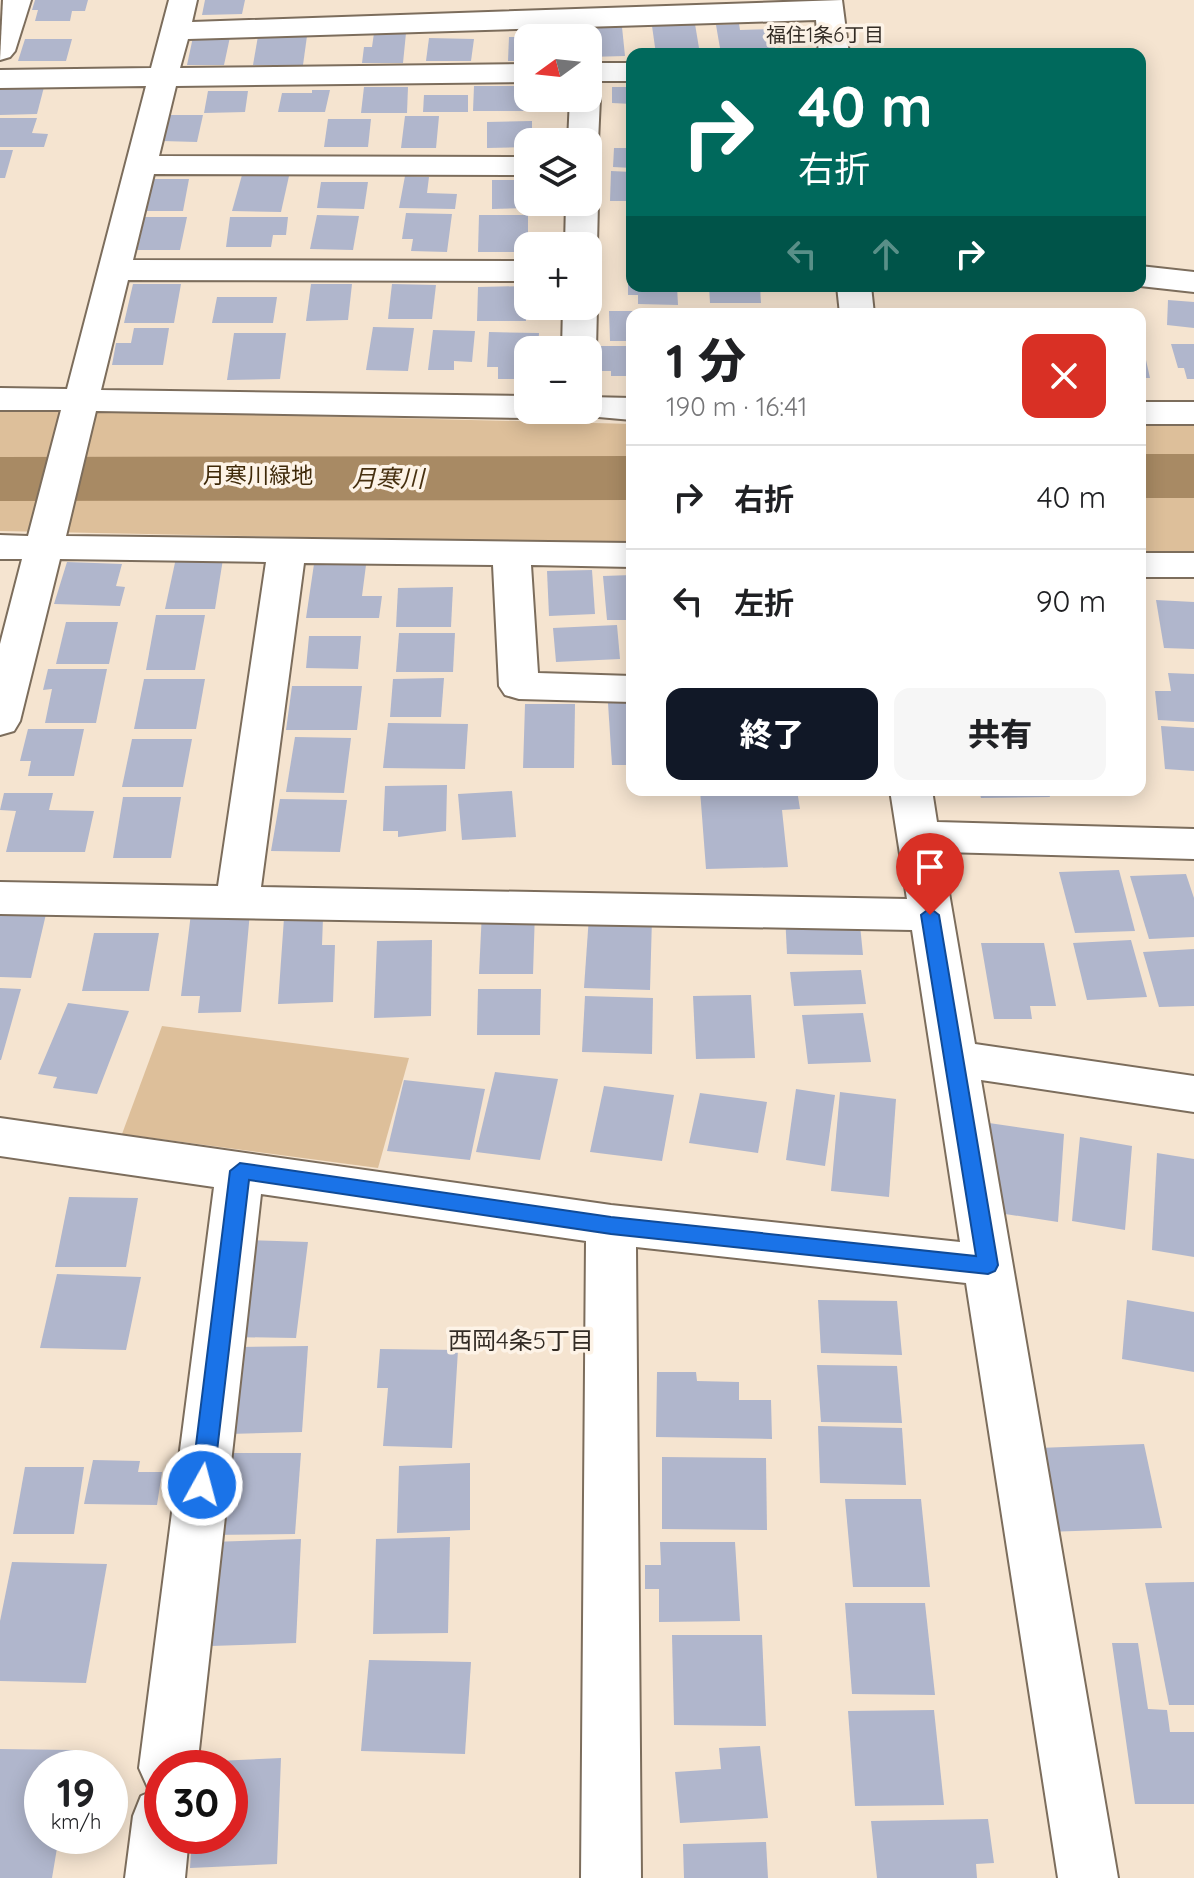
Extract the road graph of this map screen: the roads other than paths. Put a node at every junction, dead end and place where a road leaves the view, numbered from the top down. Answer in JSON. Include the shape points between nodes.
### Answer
{"nodes":[{"id":1,"x":17,"y":0,"type":"edge"},
{"id":2,"x":828,"y":6,"type":"edge"},
{"id":3,"x":631,"y":8,"type":"edge"},
{"id":4,"x":179,"y":15,"type":"edge"},
{"id":5,"x":833,"y":48,"type":"edge"},
{"id":6,"x":0,"y":51,"type":"edge"},
{"id":7,"x":602,"y":72,"type":"edge"},
{"id":8,"x":626,"y":72,"type":"edge"},
{"id":9,"x":514,"y":73,"type":"edge"},
{"id":10,"x":0,"y":79,"type":"edge"},
{"id":11,"x":162,"y":79,"type":"junction"},
{"id":12,"x":139,"y":165,"type":"junction"},
{"id":13,"x":514,"y":166,"type":"edge"},
{"id":14,"x":113,"y":270,"type":"junction"},
{"id":15,"x":514,"y":271,"type":"edge"},
{"id":16,"x":1146,"y":277,"type":"edge"},
{"id":17,"x":1194,"y":282,"type":"edge"},
{"id":18,"x":0,"y":399,"type":"edge"},
{"id":19,"x":514,"y":407,"type":"edge"},
{"id":20,"x":602,"y":408,"type":"edge"},
{"id":21,"x":626,"y":409,"type":"edge"},
{"id":22,"x":1146,"y":413,"type":"edge"},
{"id":23,"x":1194,"y":413,"type":"edge"},
{"id":24,"x":77,"y":414,"type":"junction"},
{"id":25,"x":48,"y":533,"type":"junction"},
{"id":26,"x":0,"y":547,"type":"edge"},
{"id":27,"x":287,"y":549,"type":"junction"},
{"id":28,"x":511,"y":551,"type":"junction"},
{"id":29,"x":626,"y":555,"type":"edge"},
{"id":30,"x":1146,"y":565,"type":"edge"},
{"id":31,"x":1194,"y":565,"type":"edge"},
{"id":32,"x":626,"y":689,"type":"edge"},
{"id":33,"x":0,"y":721,"type":"edge"},
{"id":34,"x":915,"y":813,"type":"edge"},
{"id":35,"x":1194,"y":844,"type":"edge"},
{"id":36,"x":0,"y":898,"type":"edge"},
{"id":37,"x":237,"y":901,"type":"junction"},
{"id":38,"x":930,"y":915,"type":"junction"},
{"id":39,"x":956,"y":1059,"type":"junction"},
{"id":40,"x":1194,"y":1094,"type":"edge"},
{"id":41,"x":0,"y":1137,"type":"edge"},
{"id":42,"x":240,"y":1171,"type":"junction"},
{"id":43,"x":611,"y":1225,"type":"junction"},
{"id":44,"x":988,"y":1265,"type":"junction"},
{"id":45,"x":170,"y":1750,"type":"edge"},
{"id":46,"x":158,"y":1854,"type":"edge"},
{"id":47,"x":155,"y":1878,"type":"edge"},
{"id":48,"x":611,"y":1878,"type":"edge"},
{"id":49,"x":1088,"y":1878,"type":"edge"}],
"edges":[{"from":1,"to":6,"type":"street"},
{"from":2,"to":3,"type":"street"},
{"from":2,"to":5,"type":"street"},
{"from":3,"to":4,"type":"street"},
{"from":4,"to":11,"type":"street"},
{"from":7,"to":8,"type":"street"},
{"from":9,"to":11,"type":"street"},
{"from":10,"to":11,"type":"street"},
{"from":11,"to":12,"type":"street"},
{"from":12,"to":13,"type":"street"},
{"from":12,"to":14,"type":"street"},
{"from":14,"to":15,"type":"street"},
{"from":14,"to":24,"type":"street"},
{"from":16,"to":17,"type":"street"},
{"from":18,"to":24,"type":"street"},
{"from":19,"to":24,"type":"street"},
{"from":20,"to":21,"type":"street"},
{"from":22,"to":23,"type":"street"},
{"from":24,"to":25,"type":"street"},
{"from":25,"to":26,"type":"street"},
{"from":25,"to":27,"type":"street"},
{"from":25,"to":33,"type":"street"},
{"from":27,"to":28,"type":"street"},
{"from":27,"to":37,"type":"street"},
{"from":28,"to":29,"type":"street"},
{"from":28,"to":32,"type":"street","via":[[519,686]]},
{"from":30,"to":31,"type":"street"},
{"from":34,"to":35,"type":"street"},
{"from":34,"to":38,"type":"street"},
{"from":36,"to":37,"type":"street"},
{"from":37,"to":38,"type":"street"},
{"from":38,"to":39,"type":"street"},
{"from":39,"to":40,"type":"street"},
{"from":39,"to":44,"type":"street"},
{"from":41,"to":42,"type":"street"},
{"from":42,"to":43,"type":"street"},
{"from":42,"to":45,"type":"street"},
{"from":43,"to":44,"type":"street"},
{"from":43,"to":48,"type":"street"},
{"from":44,"to":49,"type":"street"},
{"from":46,"to":47,"type":"street"}]}
